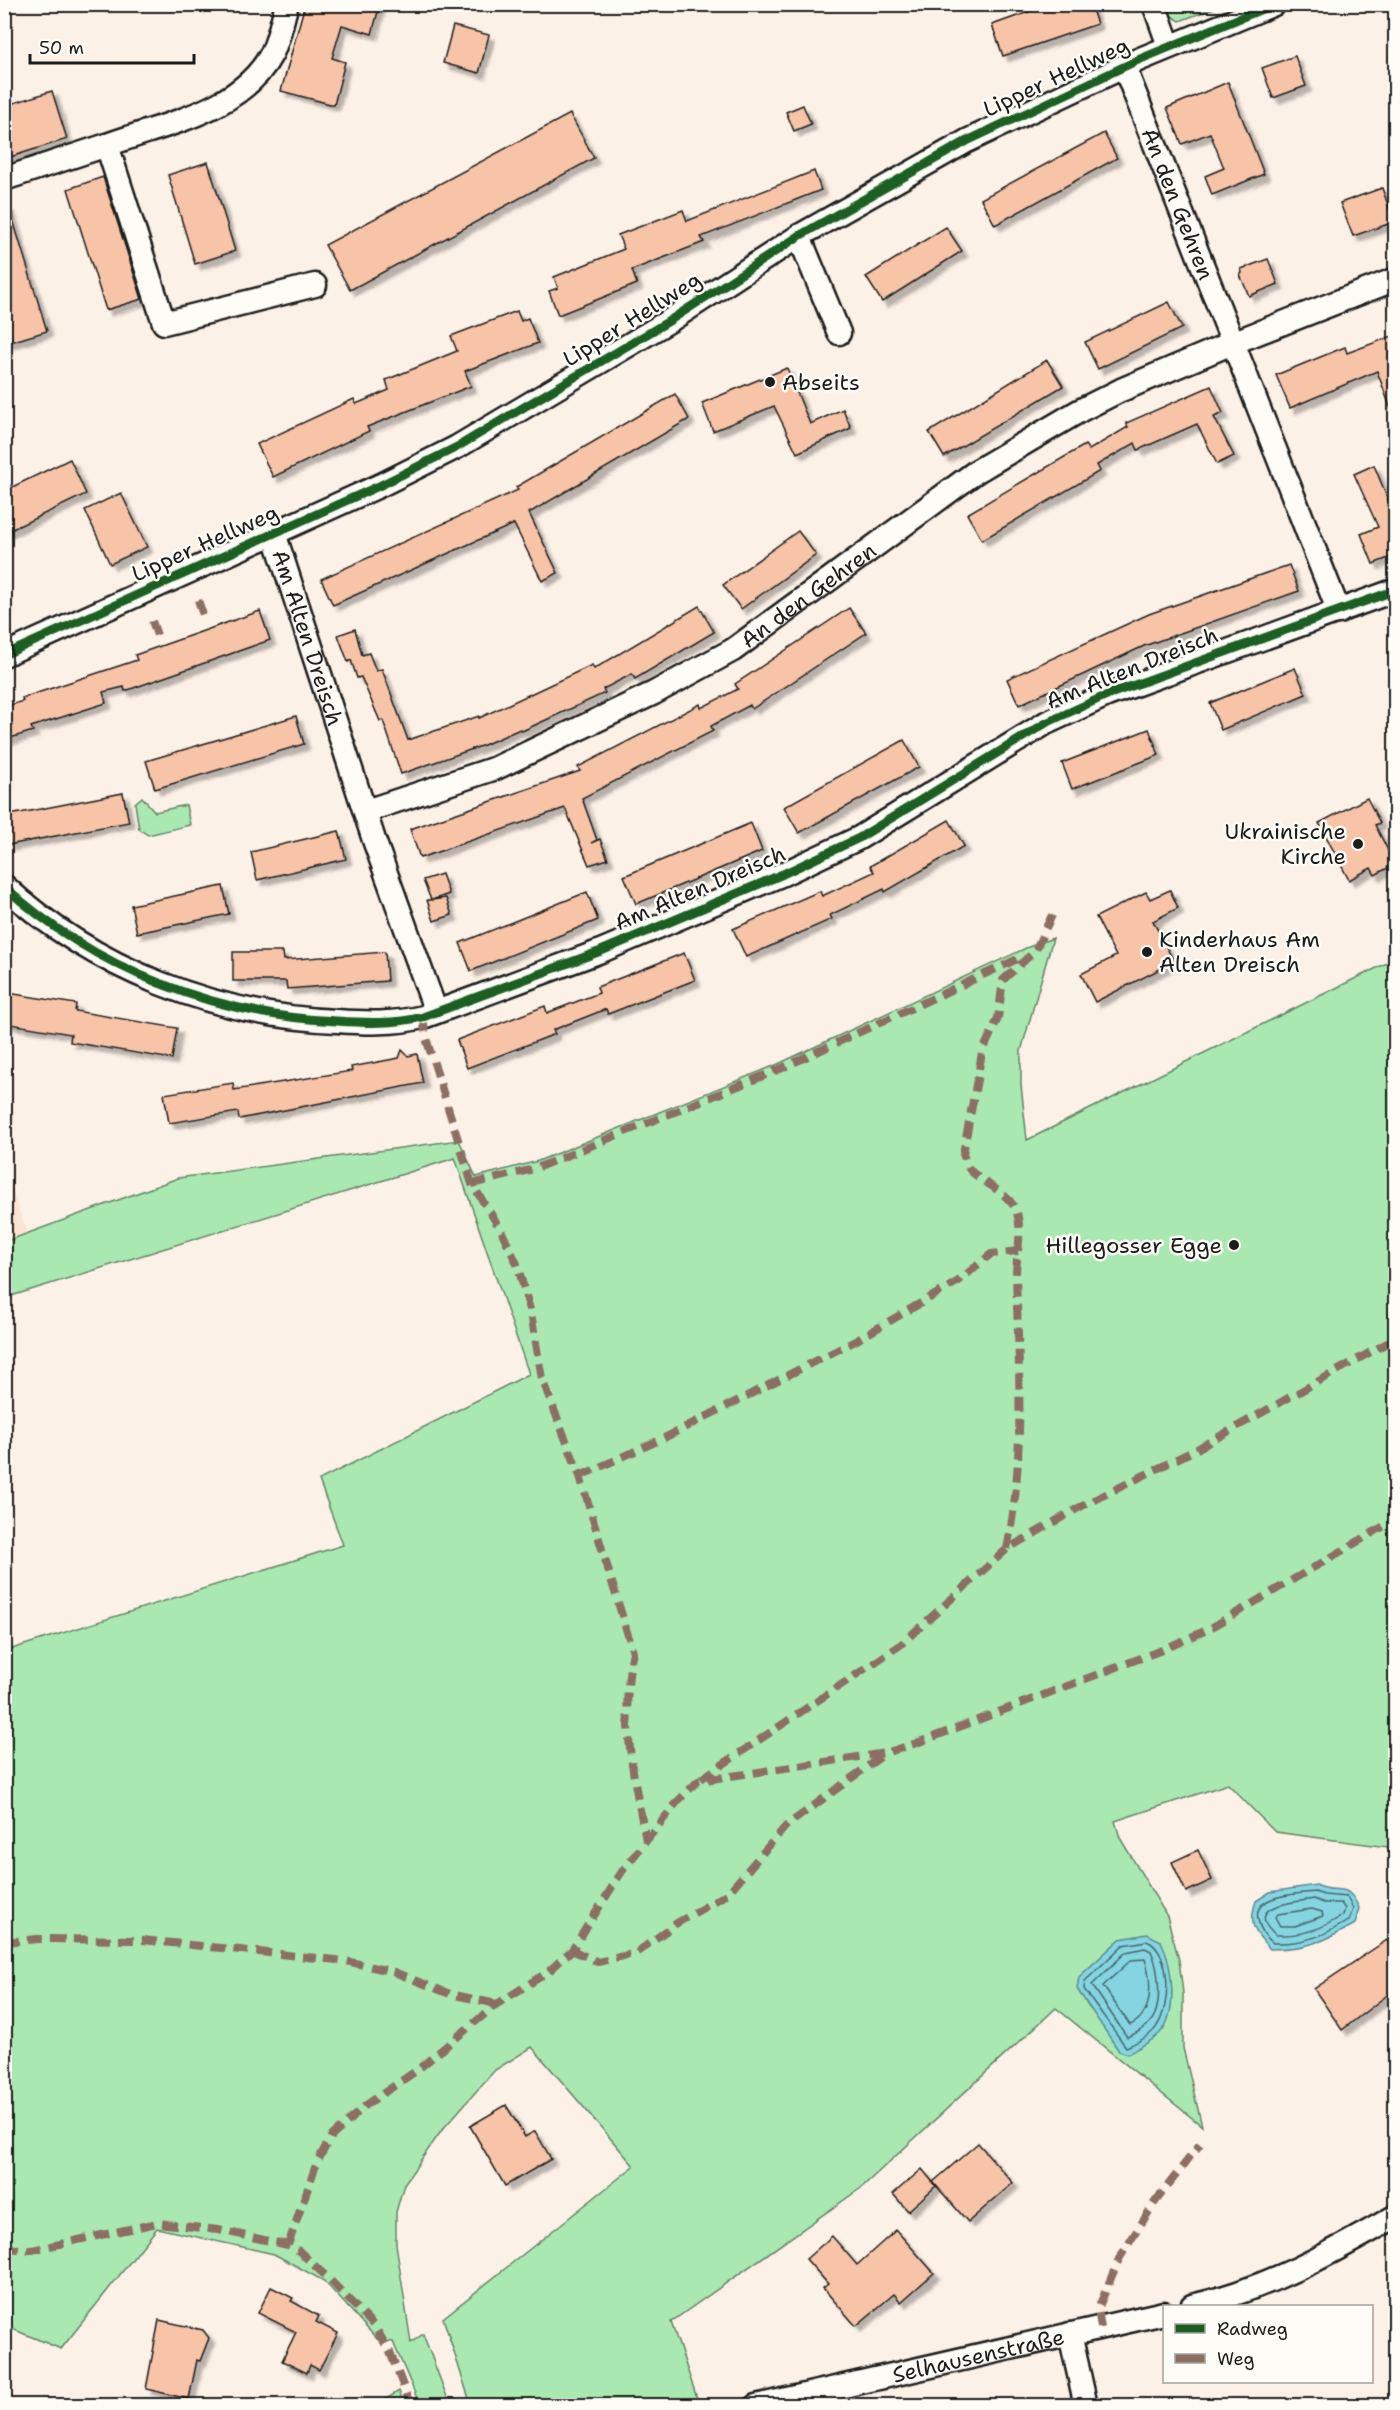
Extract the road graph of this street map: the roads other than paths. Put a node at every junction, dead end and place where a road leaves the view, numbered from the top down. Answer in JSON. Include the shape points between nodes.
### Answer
{"nodes":[{"id":1,"x":287,"y":4,"type":"edge"},
{"id":2,"x":1154,"y":4,"type":"edge"},
{"id":3,"x":1274,"y":4,"type":"edge"},
{"id":4,"x":1169,"y":46,"type":"junction"},
{"id":5,"x":1124,"y":66,"type":"junction"},
{"id":6,"x":107,"y":145,"type":"junction"},
{"id":7,"x":4,"y":179,"type":"edge"},
{"id":8,"x":799,"y":236,"type":"junction"},
{"id":9,"x":1395,"y":279,"type":"edge"},
{"id":10,"x":315,"y":285,"type":"dead end"},
{"id":11,"x":840,"y":333,"type":"dead end"},
{"id":12,"x":1232,"y":343,"type":"junction"},
{"id":13,"x":274,"y":533,"type":"junction"},
{"id":14,"x":1395,"y":591,"type":"edge"},
{"id":15,"x":1339,"y":612,"type":"junction"},
{"id":16,"x":4,"y":655,"type":"edge"},
{"id":17,"x":366,"y":811,"type":"junction"},
{"id":18,"x":4,"y":886,"type":"edge"},
{"id":19,"x":436,"y":1012,"type":"junction"},
{"id":20,"x":1395,"y":2216,"type":"edge"},
{"id":21,"x":1200,"y":2305,"type":"edge"},
{"id":22,"x":1163,"y":2313,"type":"edge"},
{"id":23,"x":1070,"y":2334,"type":"junction"},
{"id":24,"x":756,"y":2406,"type":"edge"},
{"id":25,"x":1086,"y":2406,"type":"edge"}],
"edges":[{"from":1,"to":6,"type":"street","via":[[272,52],[253,82],[226,102]]},
{"from":2,"to":4,"type":"street"},
{"from":3,"to":4,"type":"street","name":"Lipper Hellweg"},
{"from":4,"to":5,"type":"street","name":"Lipper Hellweg"},
{"from":5,"to":8,"type":"street","name":"Lipper Hellweg","via":[[967,141]]},
{"from":5,"to":12,"type":"street","name":"An den Gehren"},
{"from":6,"to":7,"type":"street"},
{"from":6,"to":10,"type":"street","via":[[164,323]]},
{"from":8,"to":11,"type":"street"},
{"from":8,"to":13,"type":"street","name":"Lipper Hellweg","via":[[669,321],[485,431],[381,485]]},
{"from":9,"to":12,"type":"street","name":"An den Gehren"},
{"from":12,"to":15,"type":"street","name":"An den Gehren"},
{"from":12,"to":17,"type":"street","name":"An den Gehren","via":[[1121,390],[1005,453],[733,650],[654,693],[496,768]]},
{"from":13,"to":16,"type":"street","name":"Lipper Hellweg"},
{"from":13,"to":17,"type":"street","name":"Am Alten Dreisch"},
{"from":14,"to":15,"type":"street","name":"Am Alten Dreisch"},
{"from":15,"to":19,"type":"street","name":"Am Alten Dreisch","via":[[1097,700],[1046,723],[859,838],[783,874],[601,951]]},
{"from":17,"to":19,"type":"street","name":"Am Alten Dreisch"},
{"from":18,"to":19,"type":"street","name":"Am Alten Dreisch","via":[[40,916],[102,956],[199,998],[310,1020],[402,1022]]},
{"from":20,"to":21,"type":"street","via":[[1277,2280]]},
{"from":22,"to":23,"type":"street","name":"Selhausenstraße"},
{"from":23,"to":24,"type":"street","name":"Selhausenstraße"},
{"from":23,"to":25,"type":"street"}]}
